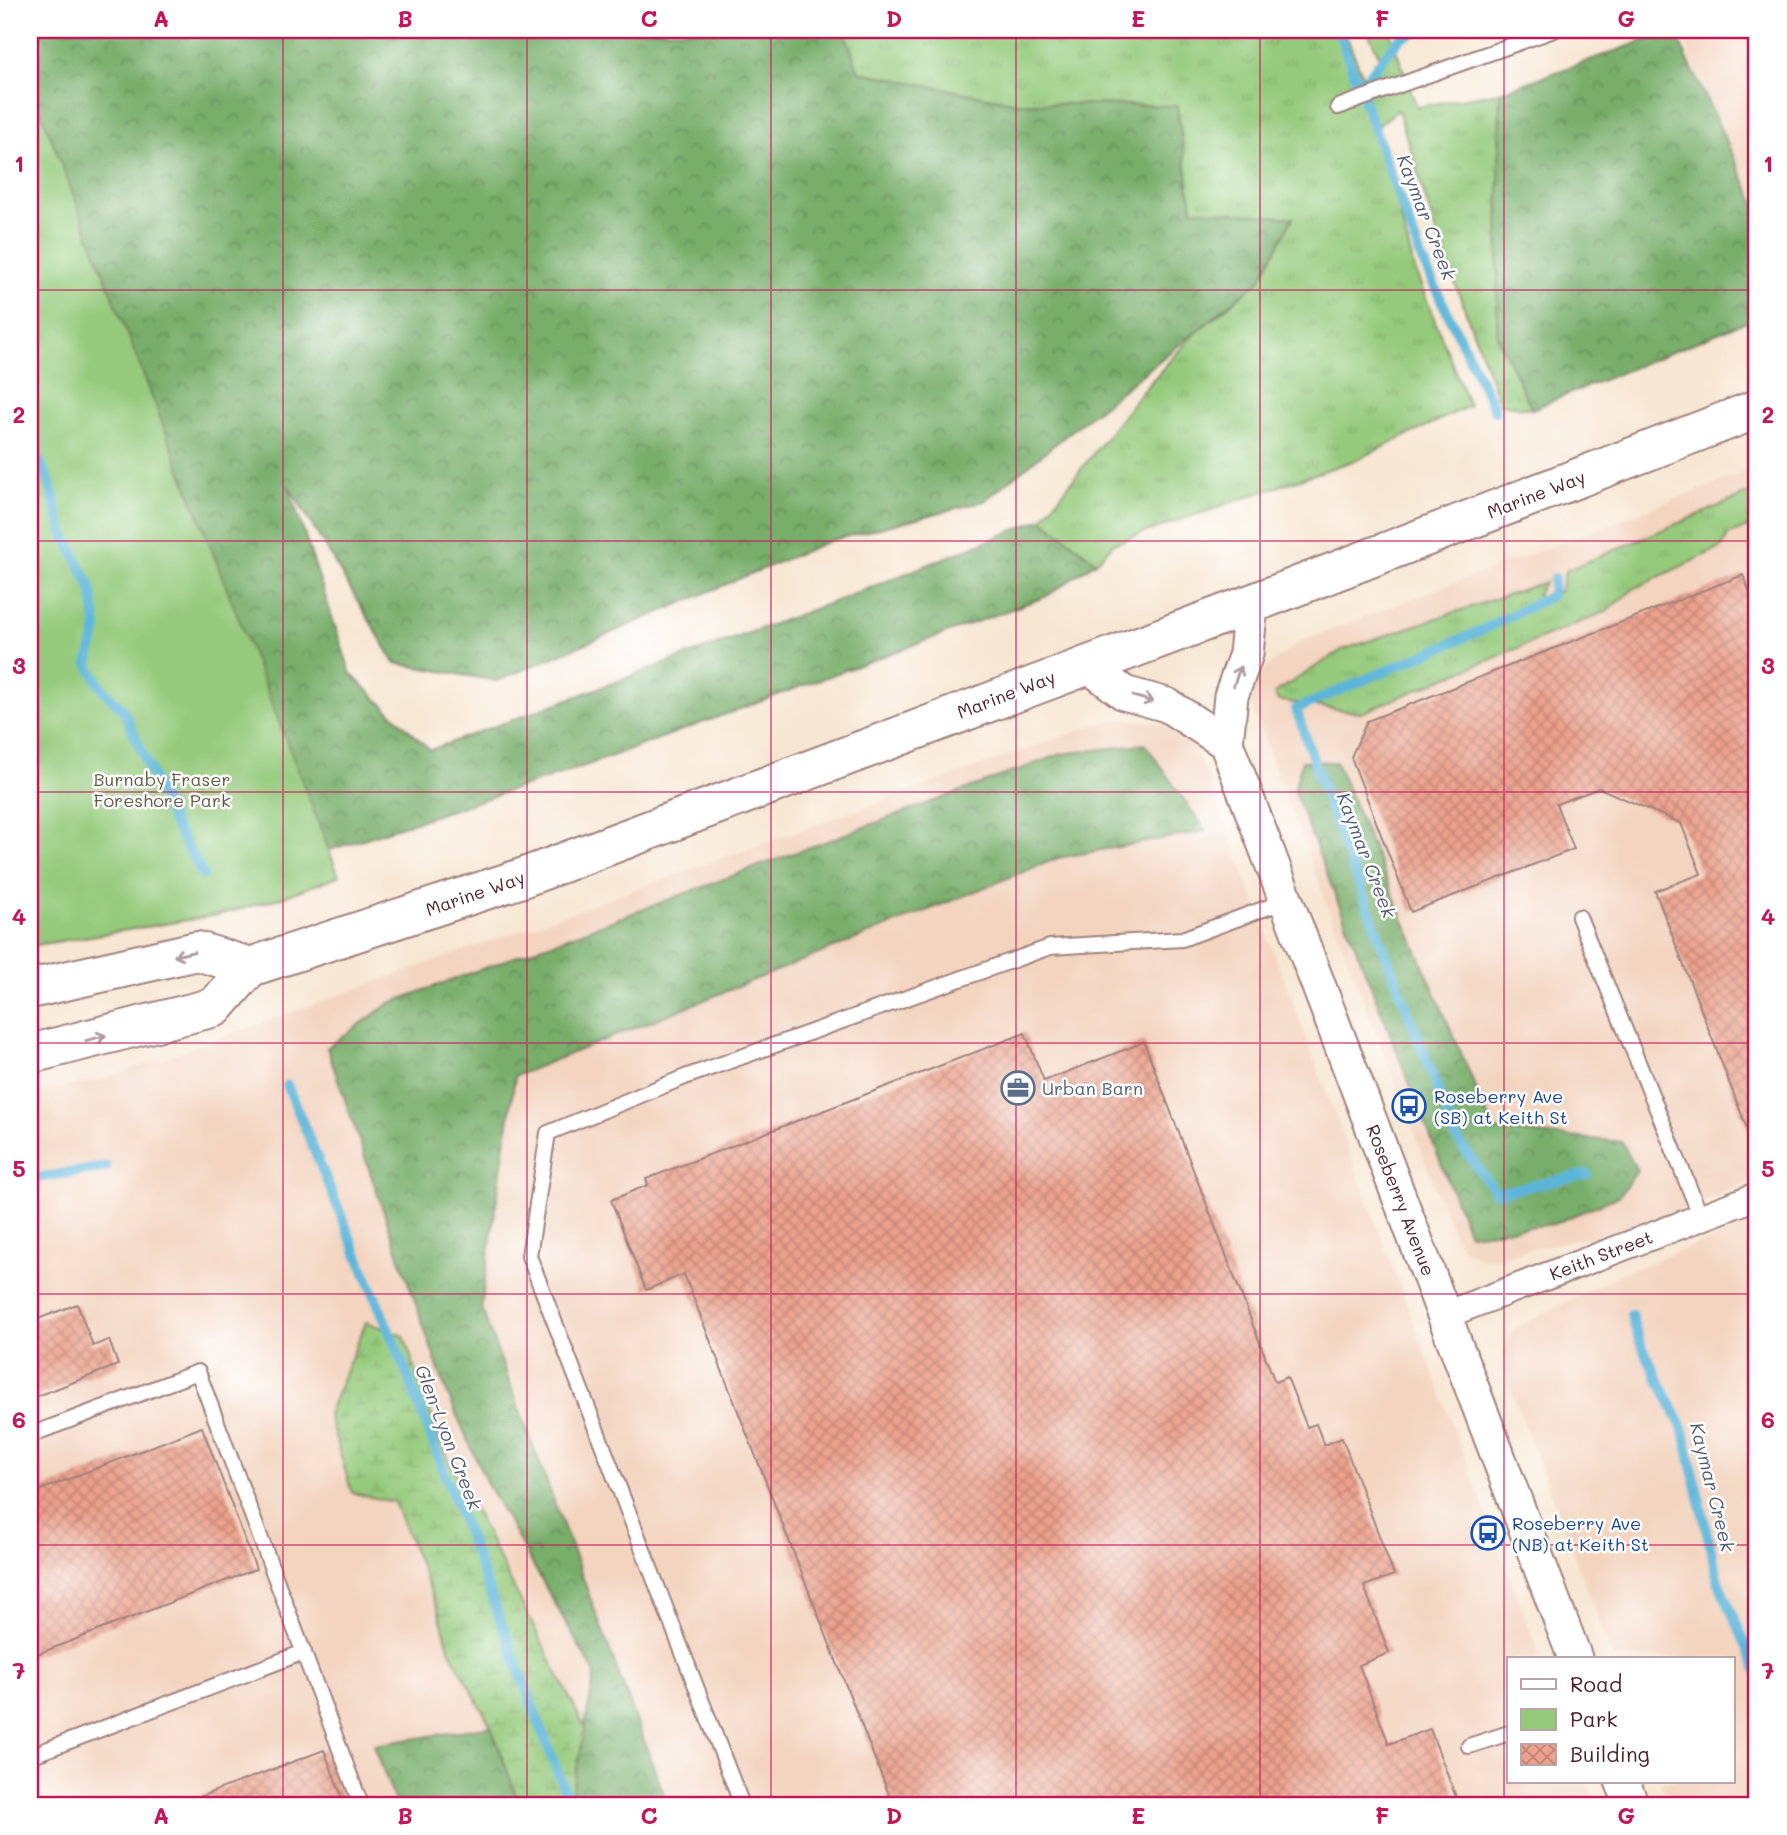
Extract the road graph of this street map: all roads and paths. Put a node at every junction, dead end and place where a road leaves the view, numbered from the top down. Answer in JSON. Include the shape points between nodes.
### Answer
{"nodes":[{"id":1,"x":1554,"y":30,"type":"edge"},
{"id":2,"x":1338,"y":107,"type":"dead end"},
{"id":3,"x":1757,"y":409,"type":"edge"},
{"id":4,"x":1251,"y":604,"type":"junction"},
{"id":5,"x":1086,"y":664,"type":"junction"},
{"id":6,"x":1226,"y":743,"type":"junction"},
{"id":7,"x":1285,"y":901,"type":"junction"},
{"id":8,"x":1579,"y":917,"type":"dead end"},
{"id":9,"x":250,"y":967,"type":"junction"},
{"id":10,"x":30,"y":989,"type":"edge"},
{"id":11,"x":30,"y":1054,"type":"edge"},
{"id":12,"x":1757,"y":1196,"type":"edge"},
{"id":13,"x":1701,"y":1217,"type":"junction"},
{"id":14,"x":1445,"y":1315,"type":"junction"},
{"id":15,"x":30,"y":1435,"type":"edge"},
{"id":16,"x":304,"y":1652,"type":"junction"},
{"id":17,"x":1575,"y":1657,"type":"edge"},
{"id":18,"x":1507,"y":1734,"type":"edge"},
{"id":19,"x":1469,"y":1746,"type":"dead end"},
{"id":20,"x":30,"y":1756,"type":"edge"},
{"id":21,"x":1623,"y":1783,"type":"edge"},
{"id":22,"x":361,"y":1805,"type":"edge"},
{"id":23,"x":742,"y":1805,"type":"edge"},
{"id":24,"x":1632,"y":1805,"type":"edge"}],
"edges":[{"from":1,"to":2,"type":"lane"},
{"from":3,"to":4,"type":"main road","name":"Marine Way"},
{"from":4,"to":5,"type":"main road","name":"Marine Way"},
{"from":6,"to":4,"type":"street","name":"Roseberry Avenue","one_way":true,"via":[[1231,696],[1246,654]]},
{"from":5,"to":6,"type":"street","one_way":true,"via":[[1124,694],[1167,705]]},
{"from":5,"to":9,"type":"main road","name":"Marine Way","via":[[522,878]]},
{"from":6,"to":7,"type":"street","name":"Roseberry Avenue"},
{"from":7,"to":14,"type":"street","name":"Roseberry Avenue"},
{"from":7,"to":23,"type":"lane","via":[[1182,939],[1049,947],[685,1077],[548,1133],[529,1256]]},
{"from":8,"to":13,"type":"lane"},
{"from":9,"to":10,"type":"main road","one_way":true,"via":[[197,951]]},
{"from":11,"to":9,"type":"main road","one_way":true,"via":[[215,1007]]},
{"from":12,"to":13,"type":"street","name":"Keith Street"},
{"from":13,"to":14,"type":"street","name":"Keith Street"},
{"from":14,"to":17,"type":"street","name":"Roseberry Avenue"},
{"from":15,"to":16,"type":"lane","via":[[198,1372]]},
{"from":16,"to":20,"type":"lane"},
{"from":16,"to":22,"type":"lane"},
{"from":18,"to":19,"type":"lane"},
{"from":21,"to":24,"type":"street"}]}
